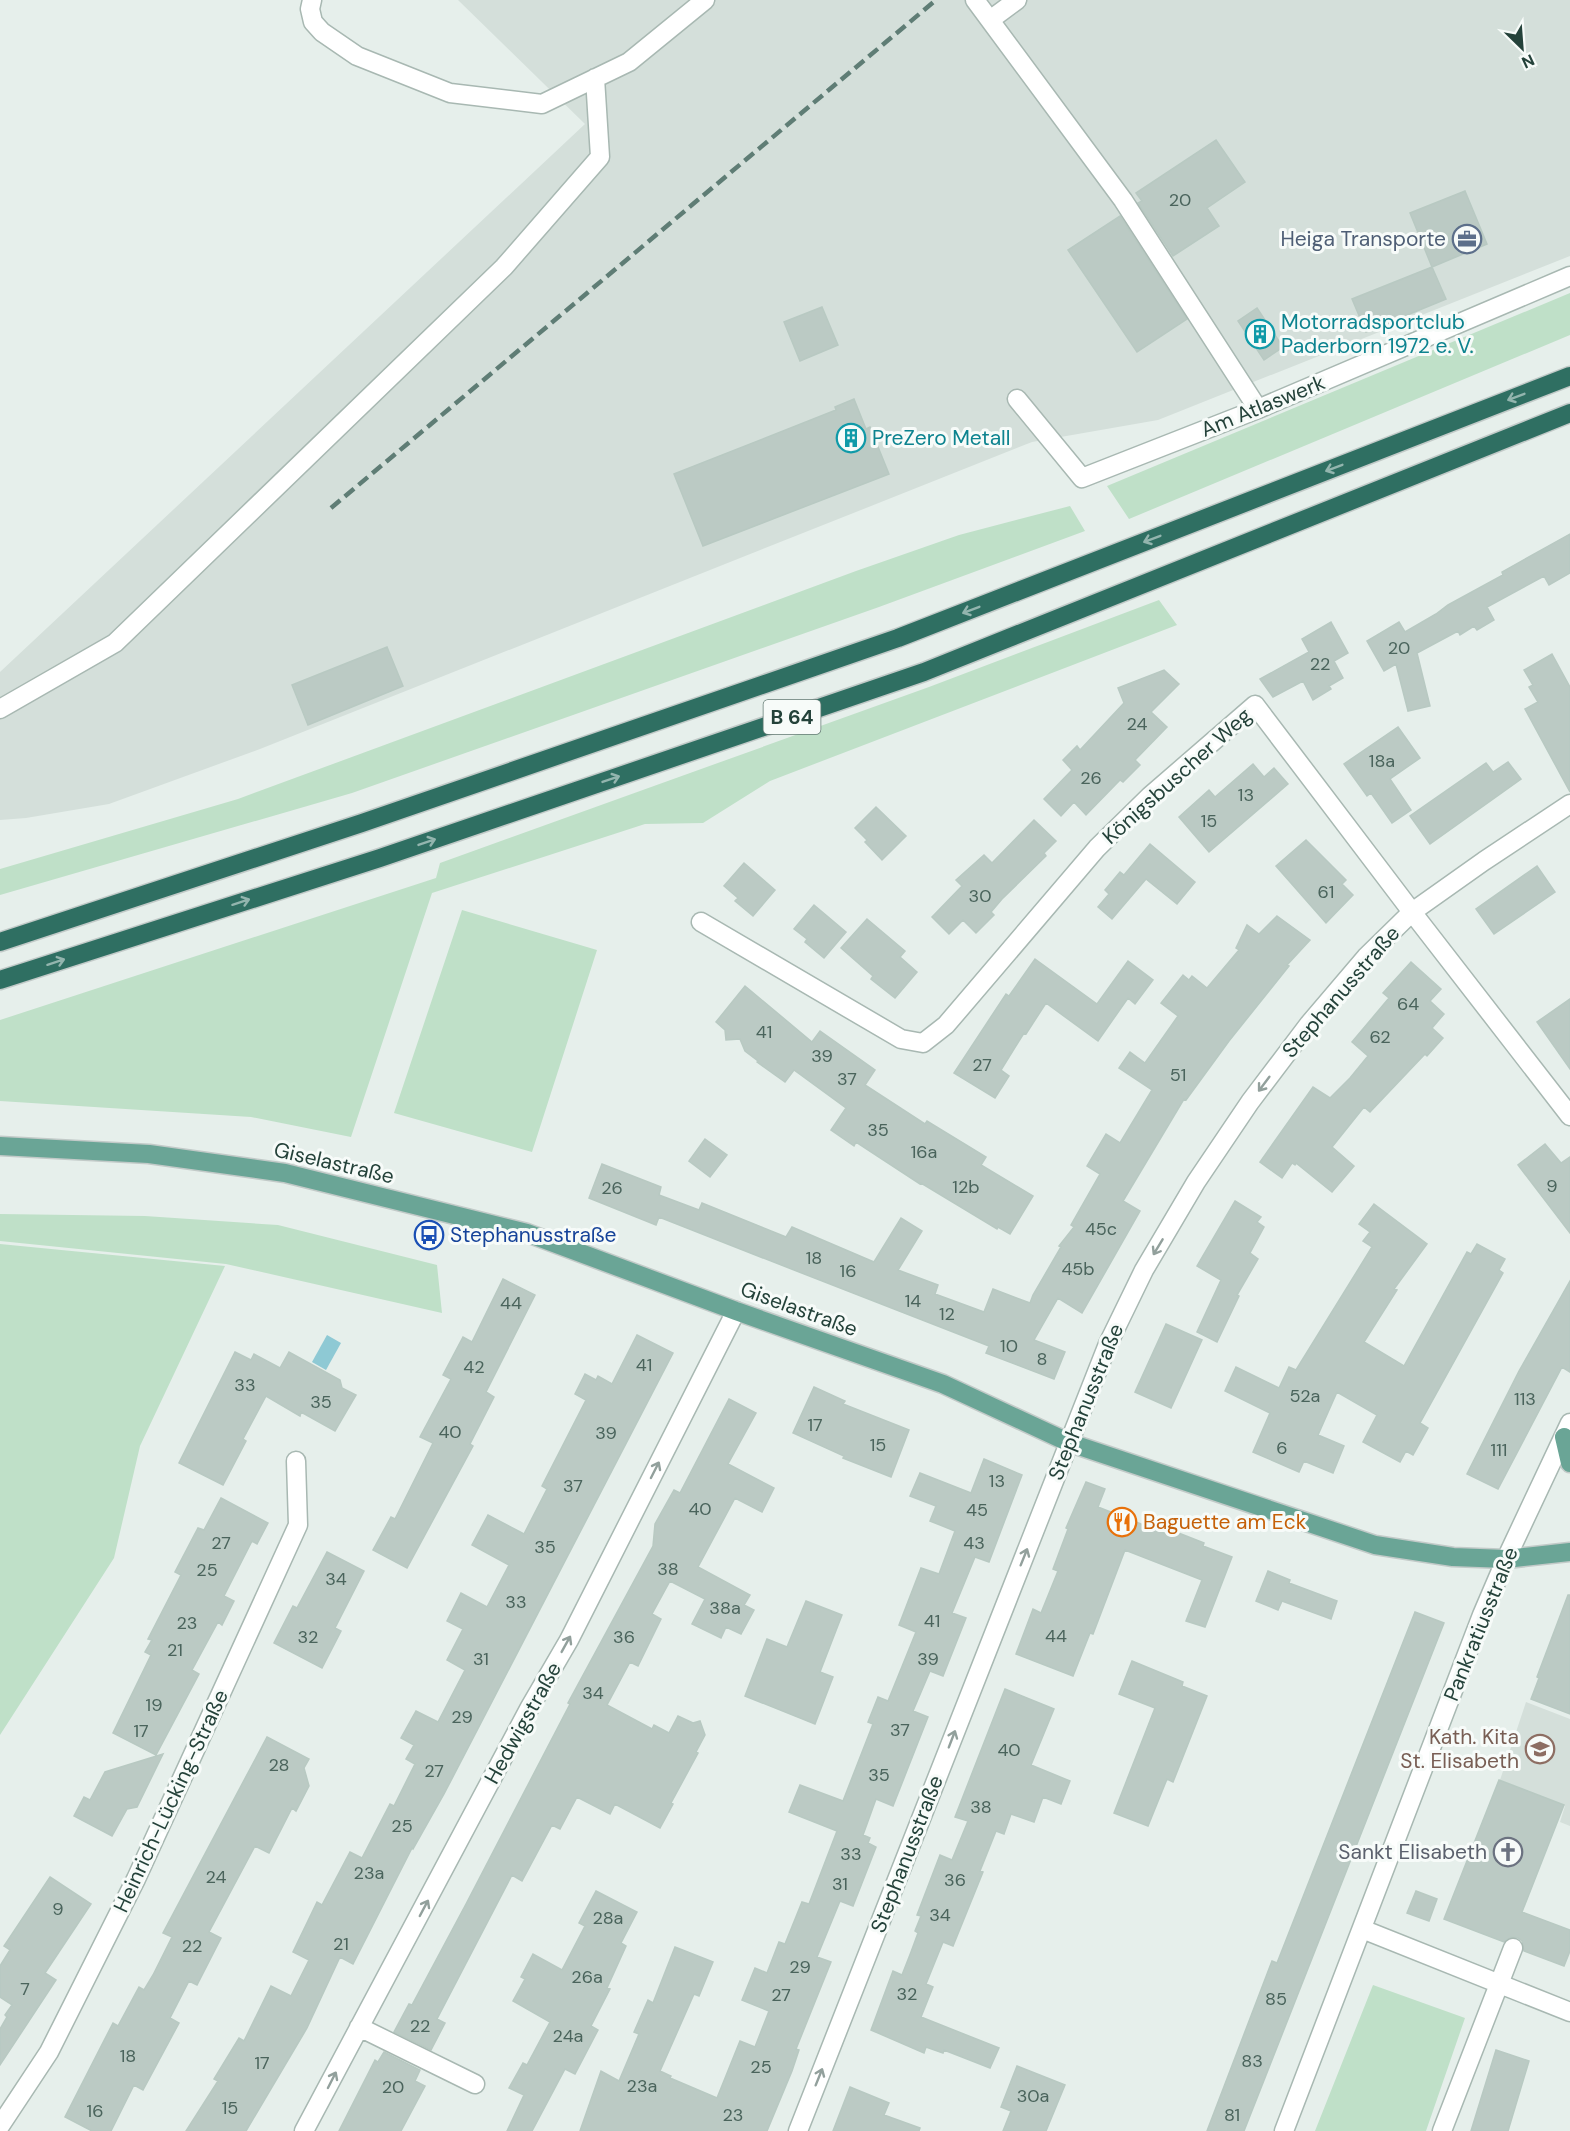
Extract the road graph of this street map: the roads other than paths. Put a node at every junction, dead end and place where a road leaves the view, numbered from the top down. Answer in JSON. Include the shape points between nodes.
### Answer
{"nodes":[{"id":1,"x":312,"y":0,"type":"edge"},
{"id":2,"x":705,"y":0,"type":"edge"},
{"id":3,"x":975,"y":0,"type":"edge"},
{"id":4,"x":1017,"y":0,"type":"edge"},
{"id":5,"x":990,"y":20,"type":"junction"},
{"id":6,"x":595,"y":78,"type":"junction"},
{"id":7,"x":1570,"y":276,"type":"edge"},
{"id":8,"x":1570,"y":376,"type":"edge"},
{"id":9,"x":1017,"y":399,"type":"dead end"},
{"id":10,"x":1258,"y":409,"type":"junction"},
{"id":11,"x":1570,"y":413,"type":"edge"},
{"id":12,"x":0,"y":709,"type":"edge"},
{"id":13,"x":1570,"y":804,"type":"edge"},
{"id":14,"x":1412,"y":912,"type":"junction"},
{"id":15,"x":700,"y":921,"type":"dead end"},
{"id":16,"x":0,"y":942,"type":"edge"},
{"id":17,"x":0,"y":980,"type":"edge"},
{"id":18,"x":1570,"y":1116,"type":"edge"},
{"id":19,"x":0,"y":1146,"type":"edge"},
{"id":20,"x":736,"y":1311,"type":"junction"},
{"id":21,"x":1567,"y":1430,"type":"edge"},
{"id":22,"x":1070,"y":1443,"type":"junction"},
{"id":23,"x":296,"y":1461,"type":"dead end"},
{"id":24,"x":1570,"y":1463,"type":"edge"},
{"id":25,"x":1570,"y":1552,"type":"edge"},
{"id":26,"x":1506,"y":1559,"type":"junction"},
{"id":27,"x":1362,"y":1929,"type":"junction"},
{"id":28,"x":1513,"y":1948,"type":"dead end"},
{"id":29,"x":1499,"y":1986,"type":"junction"},
{"id":30,"x":1570,"y":2013,"type":"edge"},
{"id":31,"x":359,"y":2027,"type":"junction"},
{"id":32,"x":475,"y":2084,"type":"dead end"},
{"id":33,"x":0,"y":2126,"type":"edge"},
{"id":34,"x":304,"y":2131,"type":"edge"},
{"id":35,"x":798,"y":2131,"type":"edge"},
{"id":36,"x":1284,"y":2131,"type":"edge"},
{"id":37,"x":1442,"y":2131,"type":"edge"}],
"edges":[{"from":1,"to":6,"type":"street","via":[[313,22],[357,56],[450,93],[542,104]]},
{"from":2,"to":6,"type":"street","via":[[629,62]]},
{"from":3,"to":5,"type":"street"},
{"from":4,"to":5,"type":"street"},
{"from":5,"to":10,"type":"street","via":[[1123,200]]},
{"from":6,"to":12,"type":"street","via":[[600,157],[504,267],[115,643]]},
{"from":7,"to":10,"type":"street","name":"Am Atlaswerk"},
{"from":8,"to":16,"type":"highway","number":"B 64","one_way":true,"via":[[898,638],[373,819]]},
{"from":9,"to":10,"type":"street","name":"Am Atlaswerk","via":[[1082,478]]},
{"from":17,"to":11,"type":"highway","number":"B 64","one_way":true,"via":[[380,858],[924,672]]},
{"from":13,"to":14,"type":"street","name":"Stephanusstraße"},
{"from":14,"to":15,"type":"street","name":"Königsbuscher Weg","via":[[1255,705],[1097,848],[946,1025],[922,1043],[901,1039]]},
{"from":14,"to":18,"type":"street","name":"Königsbuscher Weg"},
{"from":14,"to":22,"type":"street","name":"Stephanusstraße","one_way":true,"via":[[1366,957],[1309,1024],[1196,1182],[1139,1280],[1108,1344]]},
{"from":19,"to":20,"type":"main road","name":"Giselastraße","via":[[149,1154],[285,1173],[527,1233]]},
{"from":20,"to":22,"type":"main road","name":"Giselastraße","via":[[943,1384]]},
{"from":31,"to":20,"type":"street","name":"Hedwigstraße","one_way":true,"via":[[569,1640]]},
{"from":21,"to":24,"type":"main road"},
{"from":21,"to":26,"type":"street","name":"Pankratiusstraße"},
{"from":22,"to":26,"type":"main road","name":"Giselastraße","via":[[1375,1545],[1445,1556]]},
{"from":35,"to":22,"type":"street","name":"Stephanusstraße","one_way":true},
{"from":23,"to":33,"type":"street","name":"Heinrich-Lücking-Straße","via":[[298,1526],[136,1879],[49,2052]]},
{"from":25,"to":26,"type":"main road","name":"Giselastraße"},
{"from":26,"to":27,"type":"street","name":"Pankratiusstraße"},
{"from":27,"to":29,"type":"street"},
{"from":27,"to":36,"type":"street","name":"Pankratiusstraße"},
{"from":28,"to":29,"type":"street"},
{"from":29,"to":30,"type":"street"},
{"from":29,"to":37,"type":"street"},
{"from":31,"to":32,"type":"street"},
{"from":34,"to":31,"type":"street","name":"Hedwigstraße","one_way":true}]}
